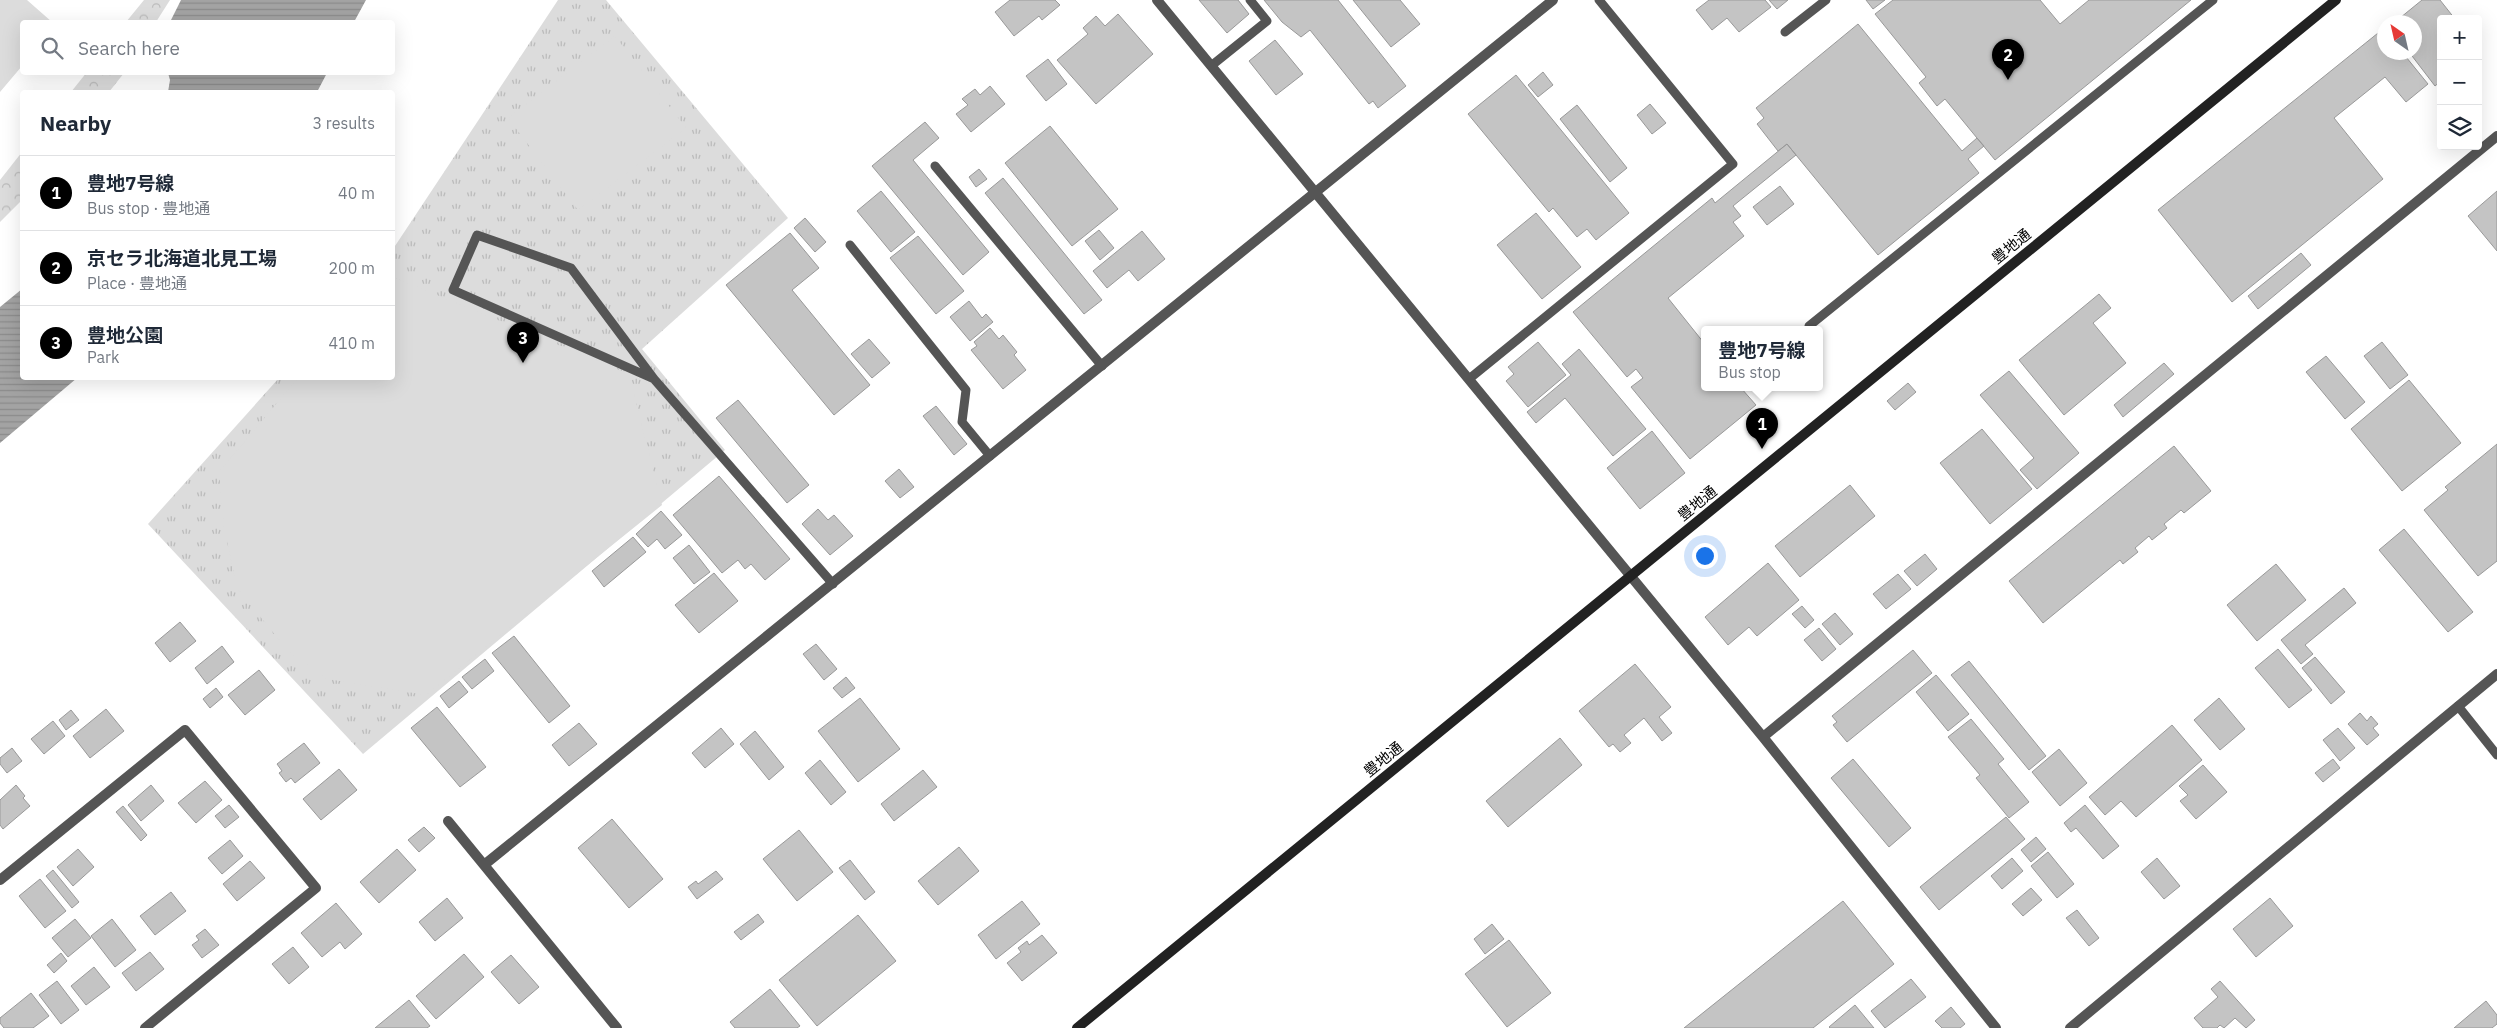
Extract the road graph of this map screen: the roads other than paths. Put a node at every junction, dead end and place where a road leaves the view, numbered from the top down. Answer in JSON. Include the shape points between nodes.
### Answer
{"nodes":[{"id":1,"x":1157,"y":0,"type":"edge"},
{"id":2,"x":1250,"y":0,"type":"edge"},
{"id":3,"x":1553,"y":0,"type":"edge"},
{"id":4,"x":1599,"y":0,"type":"edge"},
{"id":5,"x":1826,"y":0,"type":"edge"},
{"id":6,"x":2213,"y":0,"type":"edge"},
{"id":7,"x":2336,"y":0,"type":"edge"},
{"id":8,"x":1786,"y":32,"type":"dead end"},
{"id":9,"x":1211,"y":66,"type":"junction"},
{"id":10,"x":2497,"y":136,"type":"edge"},
{"id":11,"x":935,"y":166,"type":"dead end"},
{"id":12,"x":1316,"y":193,"type":"junction"},
{"id":13,"x":850,"y":245,"type":"dead end"},
{"id":14,"x":1809,"y":326,"type":"dead end"},
{"id":15,"x":1102,"y":366,"type":"junction"},
{"id":16,"x":654,"y":379,"type":"junction"},
{"id":17,"x":1469,"y":380,"type":"junction"},
{"id":18,"x":990,"y":456,"type":"junction"},
{"id":19,"x":1631,"y":576,"type":"junction"},
{"id":20,"x":832,"y":584,"type":"junction"},
{"id":21,"x":2497,"y":674,"type":"edge"},
{"id":22,"x":2458,"y":706,"type":"junction"},
{"id":23,"x":1762,"y":737,"type":"junction"},
{"id":24,"x":2497,"y":755,"type":"edge"},
{"id":25,"x":448,"y":821,"type":"dead end"},
{"id":26,"x":484,"y":865,"type":"junction"},
{"id":27,"x":0,"y":880,"type":"edge"},
{"id":28,"x":145,"y":1028,"type":"edge"},
{"id":29,"x":617,"y":1028,"type":"edge"},
{"id":30,"x":1077,"y":1028,"type":"edge"},
{"id":31,"x":1996,"y":1028,"type":"edge"},
{"id":32,"x":2070,"y":1028,"type":"edge"}],
"edges":[{"from":1,"to":9,"type":"street"},
{"from":2,"to":9,"type":"lane","via":[[1267,21]]},
{"from":3,"to":12,"type":"street"},
{"from":4,"to":17,"type":"lane","via":[[1733,164]]},
{"from":5,"to":8,"type":"lane"},
{"from":6,"to":14,"type":"lane"},
{"from":7,"to":19,"type":"main road","name":"豊地通"},
{"from":9,"to":12,"type":"street"},
{"from":10,"to":23,"type":"street"},
{"from":11,"to":15,"type":"lane"},
{"from":12,"to":15,"type":"street"},
{"from":12,"to":17,"type":"street"},
{"from":13,"to":18,"type":"lane","via":[[966,390],[962,422]]},
{"from":15,"to":18,"type":"street"},
{"from":16,"to":16,"type":"lane","via":[[453,290],[477,236],[571,268]]},
{"from":16,"to":20,"type":"lane"},
{"from":17,"to":19,"type":"street"},
{"from":18,"to":20,"type":"street"},
{"from":19,"to":23,"type":"street"},
{"from":19,"to":30,"type":"main road","name":"豊地通"},
{"from":20,"to":26,"type":"street"},
{"from":21,"to":22,"type":"street"},
{"from":22,"to":24,"type":"lane"},
{"from":22,"to":32,"type":"street"},
{"from":23,"to":31,"type":"street"},
{"from":25,"to":26,"type":"street"},
{"from":26,"to":29,"type":"street"},
{"from":27,"to":28,"type":"street","via":[[185,730],[316,888]]}]}
